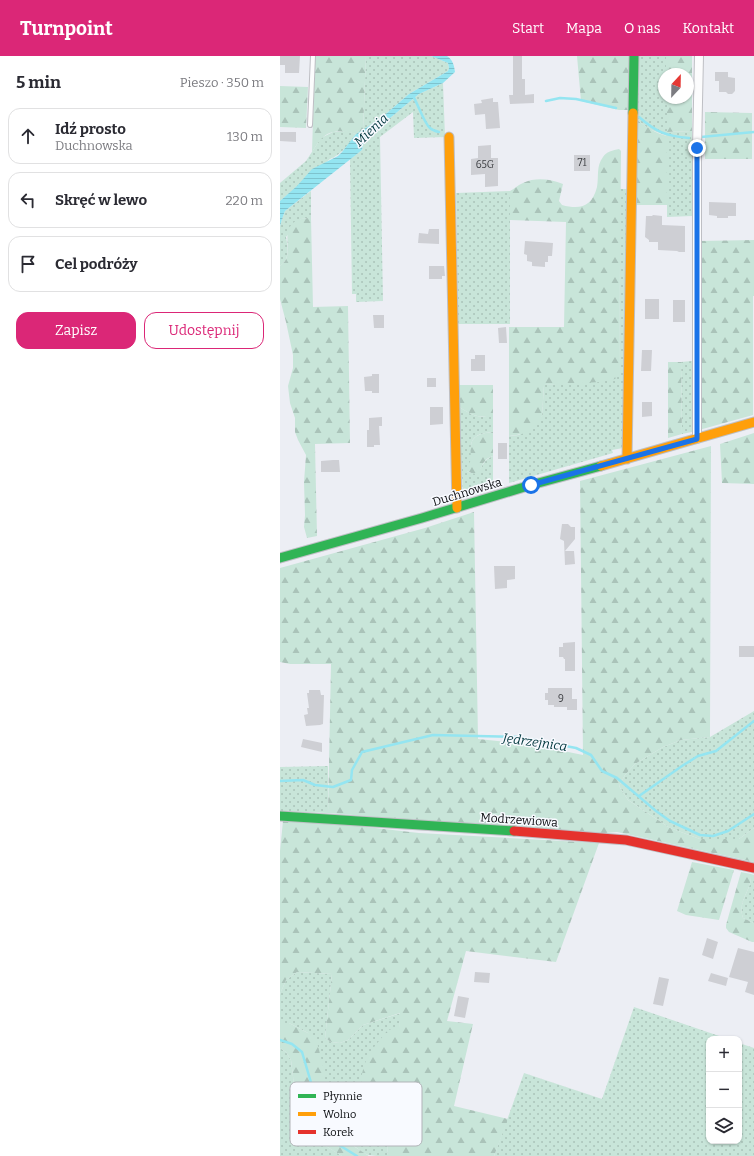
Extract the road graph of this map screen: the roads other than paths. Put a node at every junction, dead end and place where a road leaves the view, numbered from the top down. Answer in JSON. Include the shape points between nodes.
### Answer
{"nodes":[{"id":1,"x":313,"y":56,"type":"edge"},
{"id":2,"x":634,"y":56,"type":"edge"},
{"id":3,"x":699,"y":56,"type":"edge"},
{"id":4,"x":310,"y":125,"type":"dead end"},
{"id":5,"x":449,"y":137,"type":"dead end"},
{"id":6,"x":754,"y":422,"type":"edge"},
{"id":7,"x":697,"y":439,"type":"junction"},
{"id":8,"x":627,"y":459,"type":"junction"},
{"id":9,"x":457,"y":508,"type":"junction"},
{"id":10,"x":280,"y":558,"type":"edge"},
{"id":11,"x":280,"y":816,"type":"edge"},
{"id":12,"x":754,"y":868,"type":"edge"}],
"edges":[{"from":1,"to":4,"type":"lane"},
{"from":2,"to":8,"type":"street"},
{"from":3,"to":7,"type":"street"},
{"from":5,"to":9,"type":"street"},
{"from":6,"to":7,"type":"street","name":"Duchnowska"},
{"from":7,"to":8,"type":"street","name":"Duchnowska"},
{"from":8,"to":9,"type":"street","name":"Duchnowska"},
{"from":9,"to":10,"type":"street","name":"Duchnowska"},
{"from":11,"to":12,"type":"street","name":"Modrzewiowa","via":[[626,840]]}]}
